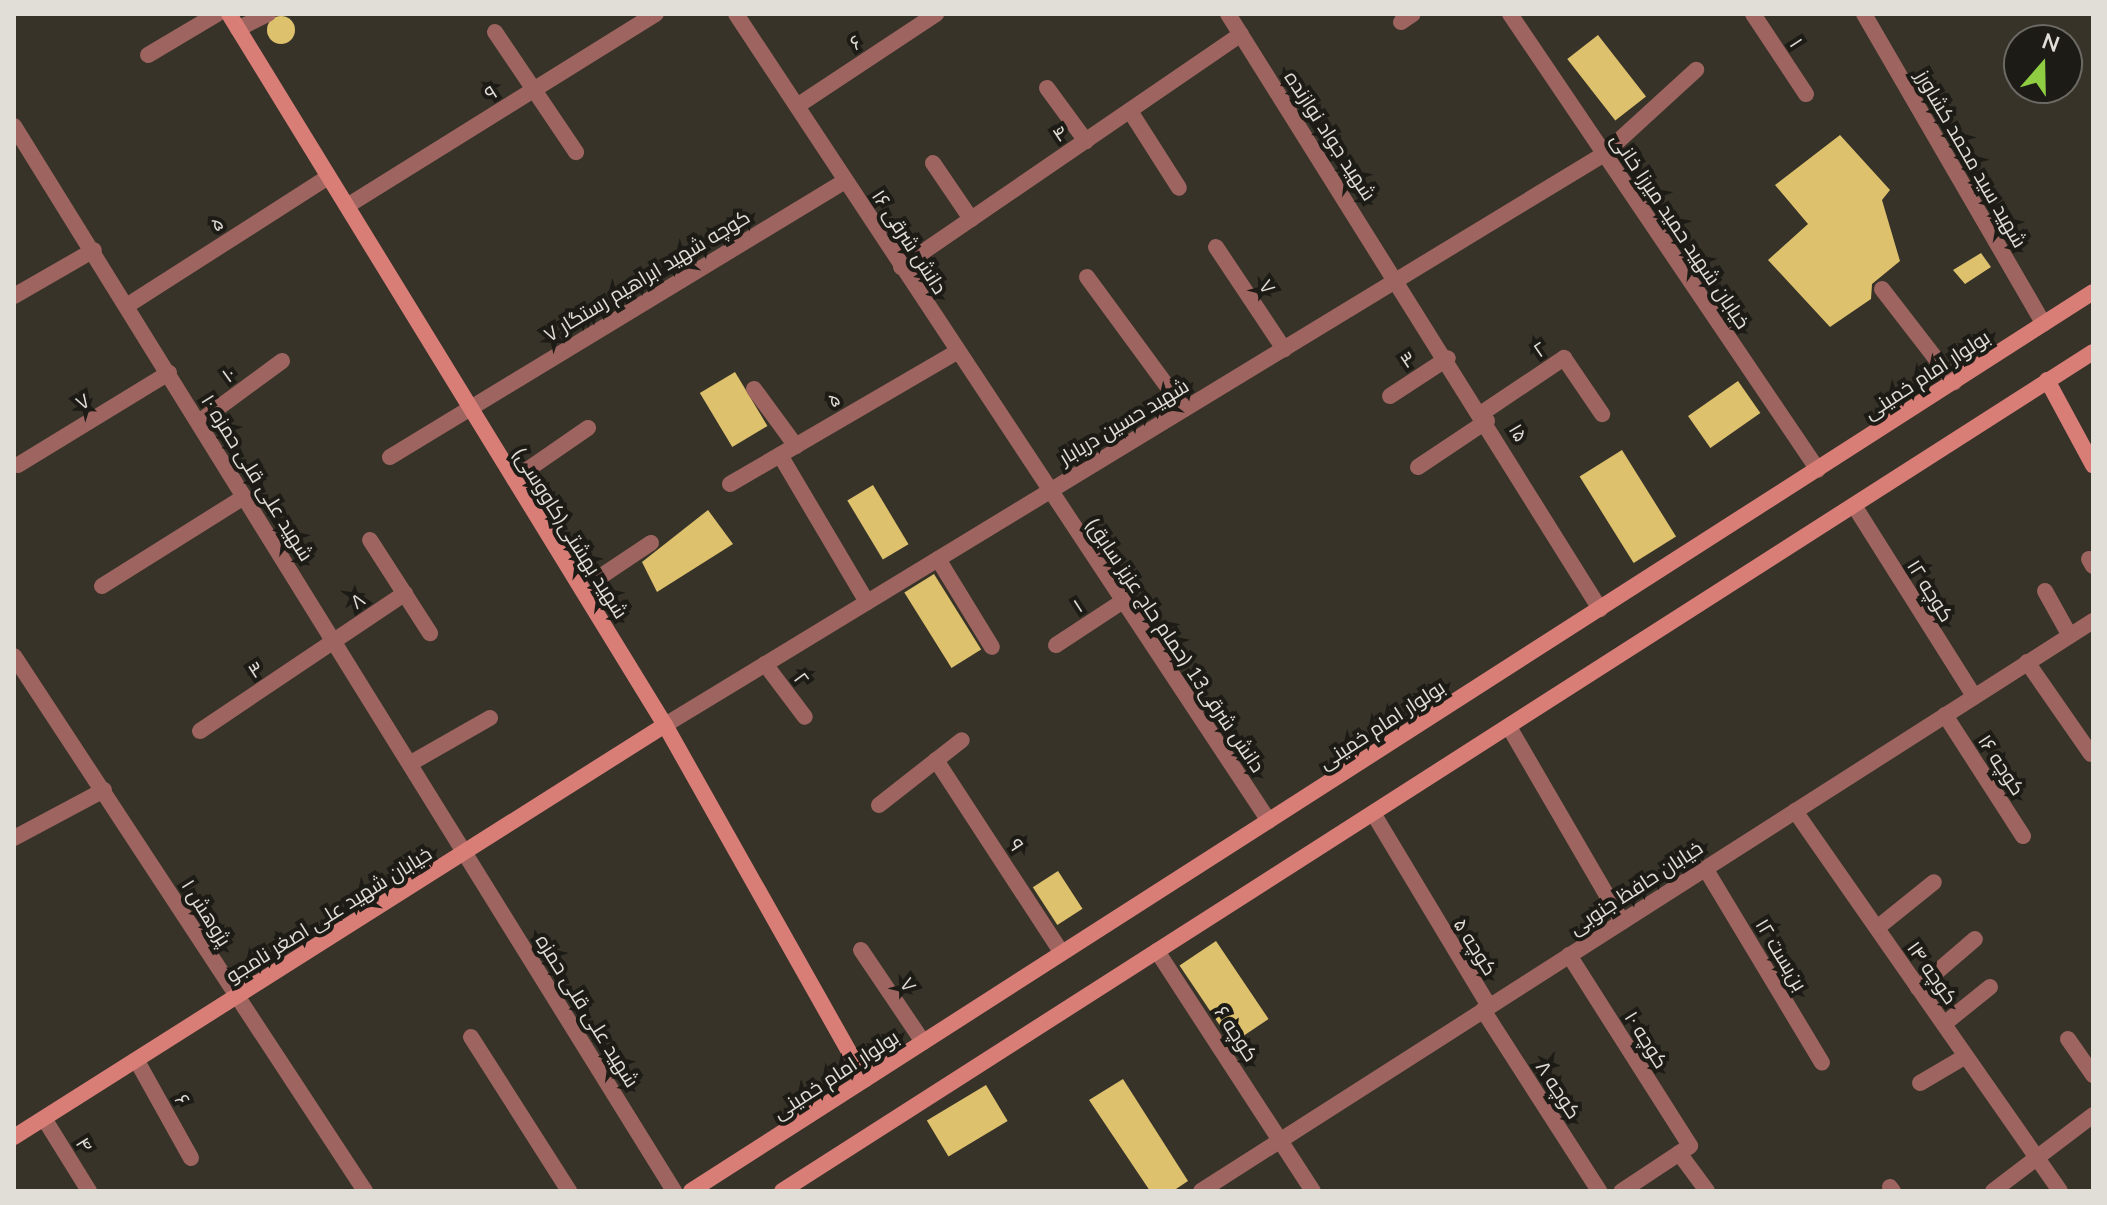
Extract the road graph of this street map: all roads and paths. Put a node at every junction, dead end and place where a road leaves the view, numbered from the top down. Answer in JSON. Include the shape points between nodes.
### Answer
{"nodes":[{"id":1,"x":217,"y":14,"type":"edge"},
{"id":2,"x":229,"y":14,"type":"edge"},
{"id":3,"x":268,"y":14,"type":"edge"},
{"id":4,"x":736,"y":14,"type":"edge"},
{"id":5,"x":936,"y":14,"type":"edge"},
{"id":6,"x":1228,"y":14,"type":"edge"},
{"id":7,"x":1510,"y":14,"type":"edge"},
{"id":8,"x":1753,"y":14,"type":"edge"},
{"id":9,"x":1864,"y":14,"type":"edge"},
{"id":10,"x":652,"y":15,"type":"edge"},
{"id":11,"x":238,"y":29,"type":"junction"},
{"id":12,"x":495,"y":32,"type":"dead end"},
{"id":13,"x":1241,"y":34,"type":"junction"},
{"id":14,"x":148,"y":55,"type":"dead end"},
{"id":15,"x":1696,"y":70,"type":"dead end"},
{"id":16,"x":1047,"y":88,"type":"dead end"},
{"id":17,"x":536,"y":89,"type":"junction"},
{"id":18,"x":1806,"y":94,"type":"dead end"},
{"id":19,"x":797,"y":106,"type":"junction"},
{"id":20,"x":1130,"y":111,"type":"junction"},
{"id":21,"x":14,"y":126,"type":"edge"},
{"id":22,"x":1086,"y":141,"type":"junction"},
{"id":23,"x":19,"y":146,"type":"edge"},
{"id":24,"x":576,"y":152,"type":"dead end"},
{"id":25,"x":1604,"y":154,"type":"junction"},
{"id":26,"x":933,"y":163,"type":"dead end"},
{"id":27,"x":328,"y":177,"type":"junction"},
{"id":28,"x":845,"y":181,"type":"junction"},
{"id":29,"x":1179,"y":188,"type":"dead end"},
{"id":30,"x":347,"y":206,"type":"junction"},
{"id":31,"x":971,"y":219,"type":"junction"},
{"id":32,"x":1216,"y":247,"type":"dead end"},
{"id":33,"x":94,"y":250,"type":"junction"},
{"id":34,"x":901,"y":267,"type":"junction"},
{"id":35,"x":1087,"y":277,"type":"dead end"},
{"id":36,"x":1399,"y":279,"type":"junction"},
{"id":37,"x":1882,"y":289,"type":"dead end"},
{"id":38,"x":2093,"y":292,"type":"edge"},
{"id":39,"x":14,"y":296,"type":"edge"},
{"id":40,"x":128,"y":305,"type":"junction"},
{"id":41,"x":2044,"y":324,"type":"junction"},
{"id":42,"x":1284,"y":349,"type":"junction"},
{"id":43,"x":957,"y":352,"type":"junction"},
{"id":44,"x":2093,"y":352,"type":"edge"},
{"id":45,"x":1448,"y":358,"type":"junction"},
{"id":46,"x":282,"y":361,"type":"dead end"},
{"id":47,"x":169,"y":373,"type":"junction"},
{"id":48,"x":2047,"y":380,"type":"junction"},
{"id":49,"x":1954,"y":382,"type":"junction"},
{"id":50,"x":754,"y":389,"type":"dead end"},
{"id":51,"x":1390,"y":396,"type":"dead end"},
{"id":52,"x":469,"y":406,"type":"junction"},
{"id":53,"x":1184,"y":409,"type":"junction"},
{"id":54,"x":1602,"y":414,"type":"dead end"},
{"id":55,"x":1485,"y":417,"type":"junction"},
{"id":56,"x":199,"y":422,"type":"junction"},
{"id":57,"x":588,"y":428,"type":"dead end"},
{"id":58,"x":796,"y":446,"type":"junction"},
{"id":59,"x":780,"y":455,"type":"junction"},
{"id":60,"x":390,"y":457,"type":"dead end"},
{"id":61,"x":18,"y":465,"type":"dead end"},
{"id":62,"x":2093,"y":465,"type":"edge"},
{"id":63,"x":1418,"y":467,"type":"dead end"},
{"id":64,"x":1818,"y":470,"type":"junction"},
{"id":65,"x":514,"y":479,"type":"junction"},
{"id":66,"x":730,"y":484,"type":"dead end"},
{"id":67,"x":1048,"y":492,"type":"junction"},
{"id":68,"x":244,"y":497,"type":"junction"},
{"id":69,"x":1855,"y":507,"type":"junction"},
{"id":70,"x":370,"y":540,"type":"dead end"},
{"id":71,"x":651,"y":543,"type":"dead end"},
{"id":72,"x":938,"y":559,"type":"junction"},
{"id":73,"x":102,"y":586,"type":"dead end"},
{"id":74,"x":582,"y":589,"type":"junction"},
{"id":75,"x":2045,"y":591,"type":"dead end"},
{"id":76,"x":405,"y":593,"type":"junction"},
{"id":77,"x":1123,"y":601,"type":"junction"},
{"id":78,"x":867,"y":602,"type":"junction"},
{"id":79,"x":1600,"y":609,"type":"junction"},
{"id":80,"x":2093,"y":621,"type":"edge"},
{"id":81,"x":430,"y":633,"type":"dead end"},
{"id":82,"x":2070,"y":636,"type":"junction"},
{"id":83,"x":335,"y":642,"type":"junction"},
{"id":84,"x":1056,"y":645,"type":"dead end"},
{"id":85,"x":992,"y":647,"type":"dead end"},
{"id":86,"x":14,"y":656,"type":"edge"},
{"id":87,"x":2027,"y":662,"type":"junction"},
{"id":88,"x":765,"y":664,"type":"junction"},
{"id":89,"x":1974,"y":696,"type":"junction"},
{"id":90,"x":1945,"y":715,"type":"junction"},
{"id":91,"x":805,"y":717,"type":"dead end"},
{"id":92,"x":490,"y":718,"type":"dead end"},
{"id":93,"x":665,"y":725,"type":"junction"},
{"id":94,"x":1509,"y":727,"type":"junction"},
{"id":95,"x":200,"y":731,"type":"dead end"},
{"id":96,"x":962,"y":740,"type":"dead end"},
{"id":97,"x":2091,"y":754,"type":"dead end"},
{"id":98,"x":936,"y":760,"type":"junction"},
{"id":99,"x":411,"y":763,"type":"junction"},
{"id":100,"x":104,"y":790,"type":"junction"},
{"id":101,"x":879,"y":805,"type":"dead end"},
{"id":102,"x":1795,"y":811,"type":"junction"},
{"id":103,"x":1373,"y":813,"type":"junction"},
{"id":104,"x":1269,"y":821,"type":"junction"},
{"id":105,"x":2023,"y":836,"type":"dead end"},
{"id":106,"x":14,"y":838,"type":"edge"},
{"id":107,"x":466,"y":851,"type":"junction"},
{"id":108,"x":1705,"y":868,"type":"junction"},
{"id":109,"x":1934,"y":882,"type":"dead end"},
{"id":110,"x":1622,"y":921,"type":"junction"},
{"id":111,"x":1877,"y":928,"type":"junction"},
{"id":112,"x":1975,"y":939,"type":"dead end"},
{"id":113,"x":861,"y":950,"type":"dead end"},
{"id":114,"x":1157,"y":951,"type":"junction"},
{"id":115,"x":1062,"y":953,"type":"junction"},
{"id":116,"x":1569,"y":955,"type":"junction"},
{"id":117,"x":1990,"y":987,"type":"dead end"},
{"id":118,"x":1918,"y":988,"type":"junction"},
{"id":119,"x":236,"y":998,"type":"junction"},
{"id":120,"x":1486,"y":1008,"type":"junction"},
{"id":121,"x":1944,"y":1024,"type":"junction"},
{"id":122,"x":471,"y":1037,"type":"dead end"},
{"id":123,"x":2068,"y":1039,"type":"dead end"},
{"id":124,"x":923,"y":1042,"type":"junction"},
{"id":125,"x":1966,"y":1056,"type":"junction"},
{"id":126,"x":137,"y":1061,"type":"junction"},
{"id":127,"x":1822,"y":1063,"type":"dead end"},
{"id":128,"x":2093,"y":1075,"type":"edge"},
{"id":129,"x":865,"y":1080,"type":"junction"},
{"id":130,"x":1920,"y":1083,"type":"dead end"},
{"id":131,"x":2093,"y":1115,"type":"edge"},
{"id":132,"x":45,"y":1120,"type":"junction"},
{"id":133,"x":14,"y":1137,"type":"edge"},
{"id":134,"x":1281,"y":1138,"type":"junction"},
{"id":135,"x":1684,"y":1150,"type":"junction"},
{"id":136,"x":191,"y":1158,"type":"dead end"},
{"id":137,"x":2037,"y":1158,"type":"junction"},
{"id":138,"x":89,"y":1191,"type":"edge"},
{"id":139,"x":365,"y":1191,"type":"edge"},
{"id":140,"x":569,"y":1191,"type":"edge"},
{"id":141,"x":674,"y":1191,"type":"edge"},
{"id":142,"x":691,"y":1191,"type":"edge"},
{"id":143,"x":782,"y":1191,"type":"edge"},
{"id":144,"x":1201,"y":1191,"type":"edge"},
{"id":145,"x":1313,"y":1191,"type":"edge"},
{"id":146,"x":1599,"y":1191,"type":"edge"},
{"id":147,"x":1622,"y":1191,"type":"edge"},
{"id":148,"x":1707,"y":1191,"type":"edge"},
{"id":149,"x":1993,"y":1191,"type":"edge"},
{"id":150,"x":2060,"y":1191,"type":"edge"}],
"edges":[{"from":1,"to":14,"type":"street"},
{"from":2,"to":11,"type":"main road","name":"شهید بهشتی(کاووسی)"},
{"from":3,"to":11,"type":"street"},
{"from":4,"to":19,"type":"street","name":"دانش شرقی ۱۶"},
{"from":5,"to":19,"type":"street","name":"۶"},
{"from":6,"to":13,"type":"street","name":"شهید جواد نوازنده"},
{"from":7,"to":25,"type":"street","name":"خیابان شهید حمید میرزا خانی"},
{"from":8,"to":18,"type":"street","name":"۱"},
{"from":9,"to":41,"type":"street","name":"شهید سید محمد کشاورز"},
{"from":10,"to":17,"type":"street","name":"۹"},
{"from":11,"to":27,"type":"main road","name":"شهید بهشتی(کاووسی)"},
{"from":12,"to":17,"type":"street"},
{"from":13,"to":20,"type":"street","name":"۴"},
{"from":13,"to":36,"type":"street","name":"شهید جواد نوازنده"},
{"from":15,"to":25,"type":"street"},
{"from":16,"to":22,"type":"street"},
{"from":17,"to":24,"type":"street"},
{"from":17,"to":30,"type":"street","name":"۹"},
{"from":19,"to":28,"type":"street","name":"دانش شرقی ۱۶"},
{"from":20,"to":22,"type":"street","name":"۴"},
{"from":20,"to":29,"type":"street"},
{"from":21,"to":23,"type":"street","name":"شهید علی قلی حمزه ۱۰"},
{"from":22,"to":31,"type":"street","name":"۴"},
{"from":23,"to":33,"type":"street","name":"شهید علی قلی حمزه ۱۰"},
{"from":25,"to":36,"type":"street","name":"شهید حسین دریابار"},
{"from":25,"to":64,"type":"street","name":"خیابان شهید حمید میرزا خانی"},
{"from":26,"to":31,"type":"street"},
{"from":27,"to":30,"type":"main road","name":"شهید بهشتی(کاووسی)"},
{"from":27,"to":40,"type":"street","name":"۵"},
{"from":28,"to":34,"type":"street","name":"دانش شرقی ۱۶"},
{"from":28,"to":52,"type":"street","name":"کوچه شهید ابراهیم رستگار ۷"},
{"from":30,"to":52,"type":"main road","name":"شهید بهشتی(کاووسی)"},
{"from":31,"to":34,"type":"street","name":"۴"},
{"from":32,"to":42,"type":"street","name":"۷"},
{"from":33,"to":39,"type":"street"},
{"from":33,"to":40,"type":"street","name":"شهید علی قلی حمزه ۱۰"},
{"from":34,"to":43,"type":"street","name":"دانش شرقی ۱۶"},
{"from":35,"to":53,"type":"street"},
{"from":36,"to":42,"type":"street","name":"شهید حسین دریابار"},
{"from":36,"to":45,"type":"street","name":"۱۵"},
{"from":37,"to":49,"type":"street"},
{"from":38,"to":41,"type":"main road","name":"بولوار امام خمینی"},
{"from":40,"to":47,"type":"street","name":"شهید علی قلی حمزه ۱۰"},
{"from":41,"to":49,"type":"main road","name":"بولوار امام خمینی"},
{"from":42,"to":53,"type":"street","name":"شهید حسین دریابار"},
{"from":43,"to":58,"type":"street","name":"۵"},
{"from":43,"to":67,"type":"street","name":"دانش شرقی ۱۶"},
{"from":44,"to":48,"type":"main road"},
{"from":45,"to":51,"type":"street","name":"۳"},
{"from":45,"to":55,"type":"street","name":"۱۵"},
{"from":46,"to":56,"type":"street","name":"۱۰"},
{"from":47,"to":56,"type":"street","name":"شهید علی قلی حمزه ۱۰"},
{"from":47,"to":61,"type":"street","name":"۷"},
{"from":48,"to":62,"type":"main road"},
{"from":48,"to":69,"type":"main road"},
{"from":49,"to":64,"type":"main road","name":"بولوار امام خمینی"},
{"from":50,"to":58,"type":"street"},
{"from":52,"to":60,"type":"street","name":"کوچه شهید ابراهیم رستگار ۷"},
{"from":52,"to":65,"type":"main road","name":"شهید بهشتی(کاووسی)"},
{"from":53,"to":67,"type":"street","name":"شهید حسین دریابار"},
{"from":54,"to":55,"type":"street","name":"۲","via":[[1564,358]]},
{"from":55,"to":63,"type":"street"},
{"from":55,"to":79,"type":"street","name":"۱۵"},
{"from":56,"to":68,"type":"street","name":"شهید علی قلی حمزه ۱۰"},
{"from":57,"to":65,"type":"street"},
{"from":58,"to":59,"type":"street","name":"۵"},
{"from":59,"to":66,"type":"street","name":"۵"},
{"from":59,"to":78,"type":"street"},
{"from":64,"to":79,"type":"main road","name":"بولوار امام خمینی"},
{"from":65,"to":74,"type":"main road","name":"شهید بهشتی(کاووسی)"},
{"from":67,"to":72,"type":"street","name":"شهید حسین دریابار"},
{"from":67,"to":77,"type":"street","name":"دانش شرقی13 (حمام حاج عزیز سابق)"},
{"from":68,"to":73,"type":"street"},
{"from":68,"to":83,"type":"street","name":"شهید علی قلی حمزه ۱۰"},
{"from":69,"to":89,"type":"street","name":"کوچه ۱۲"},
{"from":69,"to":94,"type":"main road"},
{"from":70,"to":76,"type":"street"},
{"from":71,"to":74,"type":"street"},
{"from":72,"to":78,"type":"street","name":"شهید حسین دریابار"},
{"from":72,"to":85,"type":"street"},
{"from":74,"to":93,"type":"main road","name":"شهید بهشتی(کاووسی)"},
{"from":75,"to":82,"type":"street"},
{"from":76,"to":81,"type":"street"},
{"from":76,"to":83,"type":"street","name":"۸"},
{"from":77,"to":84,"type":"street","name":"۱"},
{"from":77,"to":104,"type":"street","name":"دانش شرقی13 (حمام حاج عزیز سابق)"},
{"from":78,"to":88,"type":"street","name":"شهید حسین دریابار"},
{"from":79,"to":104,"type":"main road","name":"بولوار امام خمینی"},
{"from":80,"to":82,"type":"street","name":"خیابان حافظ جنوبی"},
{"from":82,"to":87,"type":"street","name":"خیابان حافظ جنوبی"},
{"from":83,"to":95,"type":"street","name":"۳"},
{"from":83,"to":99,"type":"street","name":"شهید علی قلی حمزه ۱۰"},
{"from":86,"to":100,"type":"street","name":"پژوهش ۱"},
{"from":87,"to":89,"type":"street","name":"خیابان حافظ جنوبی"},
{"from":87,"to":97,"type":"street"},
{"from":88,"to":91,"type":"street","name":"۲"},
{"from":88,"to":93,"type":"street","name":"شهید حسین دریابار"},
{"from":89,"to":90,"type":"street","name":"خیابان حافظ جنوبی"},
{"from":90,"to":102,"type":"street","name":"خیابان حافظ جنوبی"},
{"from":90,"to":105,"type":"street","name":"کوچه ۱۶"},
{"from":92,"to":99,"type":"street"},
{"from":93,"to":107,"type":"main road","name":"خیابان شهید علی اصغر نامجو"},
{"from":93,"to":129,"type":"main road","name":"شهید بهشتی(کاووسی)"},
{"from":94,"to":103,"type":"main road"},
{"from":94,"to":110,"type":"street"},
{"from":96,"to":98,"type":"street"},
{"from":98,"to":101,"type":"street"},
{"from":98,"to":115,"type":"street","name":"۹"},
{"from":99,"to":107,"type":"street","name":"شهید علی قلی حمزه ۱۰"},
{"from":100,"to":106,"type":"street"},
{"from":100,"to":119,"type":"street","name":"پژوهش ۱"},
{"from":102,"to":108,"type":"street","name":"خیابان حافظ جنوبی"},
{"from":102,"to":111,"type":"street","name":"کوچه ۱۴"},
{"from":103,"to":114,"type":"main road"},
{"from":103,"to":120,"type":"street","name":"کوچه ۵"},
{"from":104,"to":115,"type":"main road","name":"بولوار امام خمینی"},
{"from":107,"to":119,"type":"main road","name":"خیابان شهید علی اصغر نامجو"},
{"from":107,"to":141,"type":"street","name":"شهید علی قلی حمزه"},
{"from":108,"to":110,"type":"street","name":"خیابان حافظ جنوبی"},
{"from":108,"to":127,"type":"street","name":"بن‌بست ۱۲"},
{"from":109,"to":111,"type":"street"},
{"from":110,"to":116,"type":"street","name":"خیابان حافظ جنوبی"},
{"from":111,"to":118,"type":"street","name":"کوچه ۱۴"},
{"from":112,"to":118,"type":"street"},
{"from":113,"to":124,"type":"street","name":"۷"},
{"from":114,"to":134,"type":"street","name":"کوچه ۶"},
{"from":114,"to":143,"type":"main road"},
{"from":115,"to":124,"type":"main road","name":"بولوار امام خمینی"},
{"from":116,"to":120,"type":"street","name":"خیابان حافظ جنوبی"},
{"from":116,"to":135,"type":"street","name":"کوچه ۱۰"},
{"from":117,"to":121,"type":"street"},
{"from":118,"to":121,"type":"street","name":"کوچه ۱۴"},
{"from":119,"to":126,"type":"main road","name":"خیابان شهید علی اصغر نامجو"},
{"from":119,"to":139,"type":"street","name":"پژوهش ۱"},
{"from":120,"to":134,"type":"street","name":"خیابان حافظ جنوبی"},
{"from":120,"to":146,"type":"street","name":"کوچه ۸"},
{"from":121,"to":125,"type":"street","name":"کوچه ۱۴"},
{"from":122,"to":140,"type":"street"},
{"from":123,"to":128,"type":"street"},
{"from":124,"to":129,"type":"main road","name":"بولوار امام خمینی"},
{"from":125,"to":130,"type":"street"},
{"from":125,"to":137,"type":"street","name":"کوچه ۱۴"},
{"from":126,"to":132,"type":"main road","name":"خیابان شهید علی اصغر نامجو"},
{"from":126,"to":136,"type":"street","name":"۶"},
{"from":129,"to":142,"type":"main road","name":"بولوار امام خمینی"},
{"from":131,"to":137,"type":"street"},
{"from":132,"to":133,"type":"main road","name":"خیابان شهید علی اصغر نامجو"},
{"from":132,"to":138,"type":"street","name":"۴"},
{"from":134,"to":144,"type":"street","name":"خیابان حافظ جنوبی"},
{"from":134,"to":145,"type":"street","name":"کوچه ۶"},
{"from":135,"to":147,"type":"street"},
{"from":135,"to":148,"type":"street","name":"کوچه ۱۰"},
{"from":137,"to":149,"type":"street"},
{"from":137,"to":150,"type":"street","name":"کوچه ۱۴"}]}
